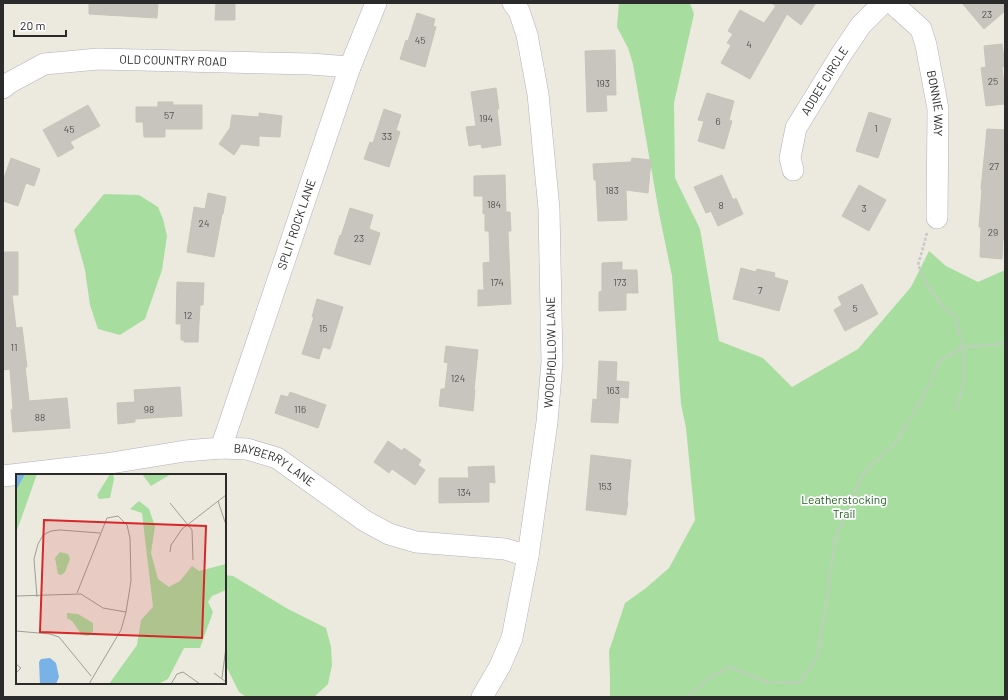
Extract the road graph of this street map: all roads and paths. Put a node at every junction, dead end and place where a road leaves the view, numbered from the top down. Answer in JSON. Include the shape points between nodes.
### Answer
{"nodes":[{"id":1,"x":376,"y":3,"type":"edge"},
{"id":2,"x":513,"y":3,"type":"edge"},
{"id":3,"x":883,"y":3,"type":"edge"},
{"id":4,"x":892,"y":3,"type":"edge"},
{"id":5,"x":350,"y":68,"type":"junction"},
{"id":6,"x":3,"y":88,"type":"edge"},
{"id":7,"x":793,"y":170,"type":"dead end"},
{"id":8,"x":933,"y":223,"type":"joint"},
{"id":9,"x":1005,"y":343,"type":"edge"},
{"id":10,"x":963,"y":347,"type":"junction"},
{"id":11,"x":957,"y":409,"type":"dead end"},
{"id":12,"x":222,"y":448,"type":"junction"},
{"id":13,"x":16,"y":474,"type":"edge"},
{"id":14,"x":20,"y":474,"type":"edge"},
{"id":15,"x":3,"y":476,"type":"edge"},
{"id":16,"x":528,"y":556,"type":"junction"},
{"id":17,"x":482,"y":697,"type":"edge"},
{"id":18,"x":688,"y":697,"type":"edge"}],
"edges":[{"from":1,"to":5,"type":"street","name":"SPLIT ROCK LANE"},
{"from":2,"to":16,"type":"street","name":"WOODHOLLOW LANE","via":[[519,11],[527,34],[538,94],[549,209],[552,362],[547,422]]},
{"from":3,"to":7,"type":"street","name":"ADDEE CIRCLE","via":[[861,25],[796,128],[790,158]]},
{"from":4,"to":8,"type":"street","name":"BONNIE WAY","via":[[921,29],[938,109]]},
{"from":5,"to":6,"type":"street","name":"OLD COUNTRY ROAD","via":[[310,64],[98,59],[44,64]]},
{"from":5,"to":12,"type":"street","name":"SPLIT ROCK LANE"},
{"from":8,"to":10,"type":"path","via":[[918,265],[928,287],[942,307],[954,315]]},
{"from":9,"to":10,"type":"path"},
{"from":10,"to":11,"type":"path","via":[[964,380]]},
{"from":10,"to":18,"type":"path","via":[[938,362],[926,393],[896,442],[863,474],[835,539],[817,657],[799,683],[768,682],[730,667],[710,677]]},
{"from":12,"to":14,"type":"street","name":"BAYBERRY LANE"},
{"from":12,"to":16,"type":"street","name":"BAYBERRY LANE","via":[[247,449],[276,458],[365,521],[389,534],[416,542],[505,549]]},
{"from":13,"to":15,"type":"street","name":"BAYBERRY LANE"},
{"from":16,"to":17,"type":"street","name":"WOODHOLLOW LANE","via":[[512,638]]}]}
